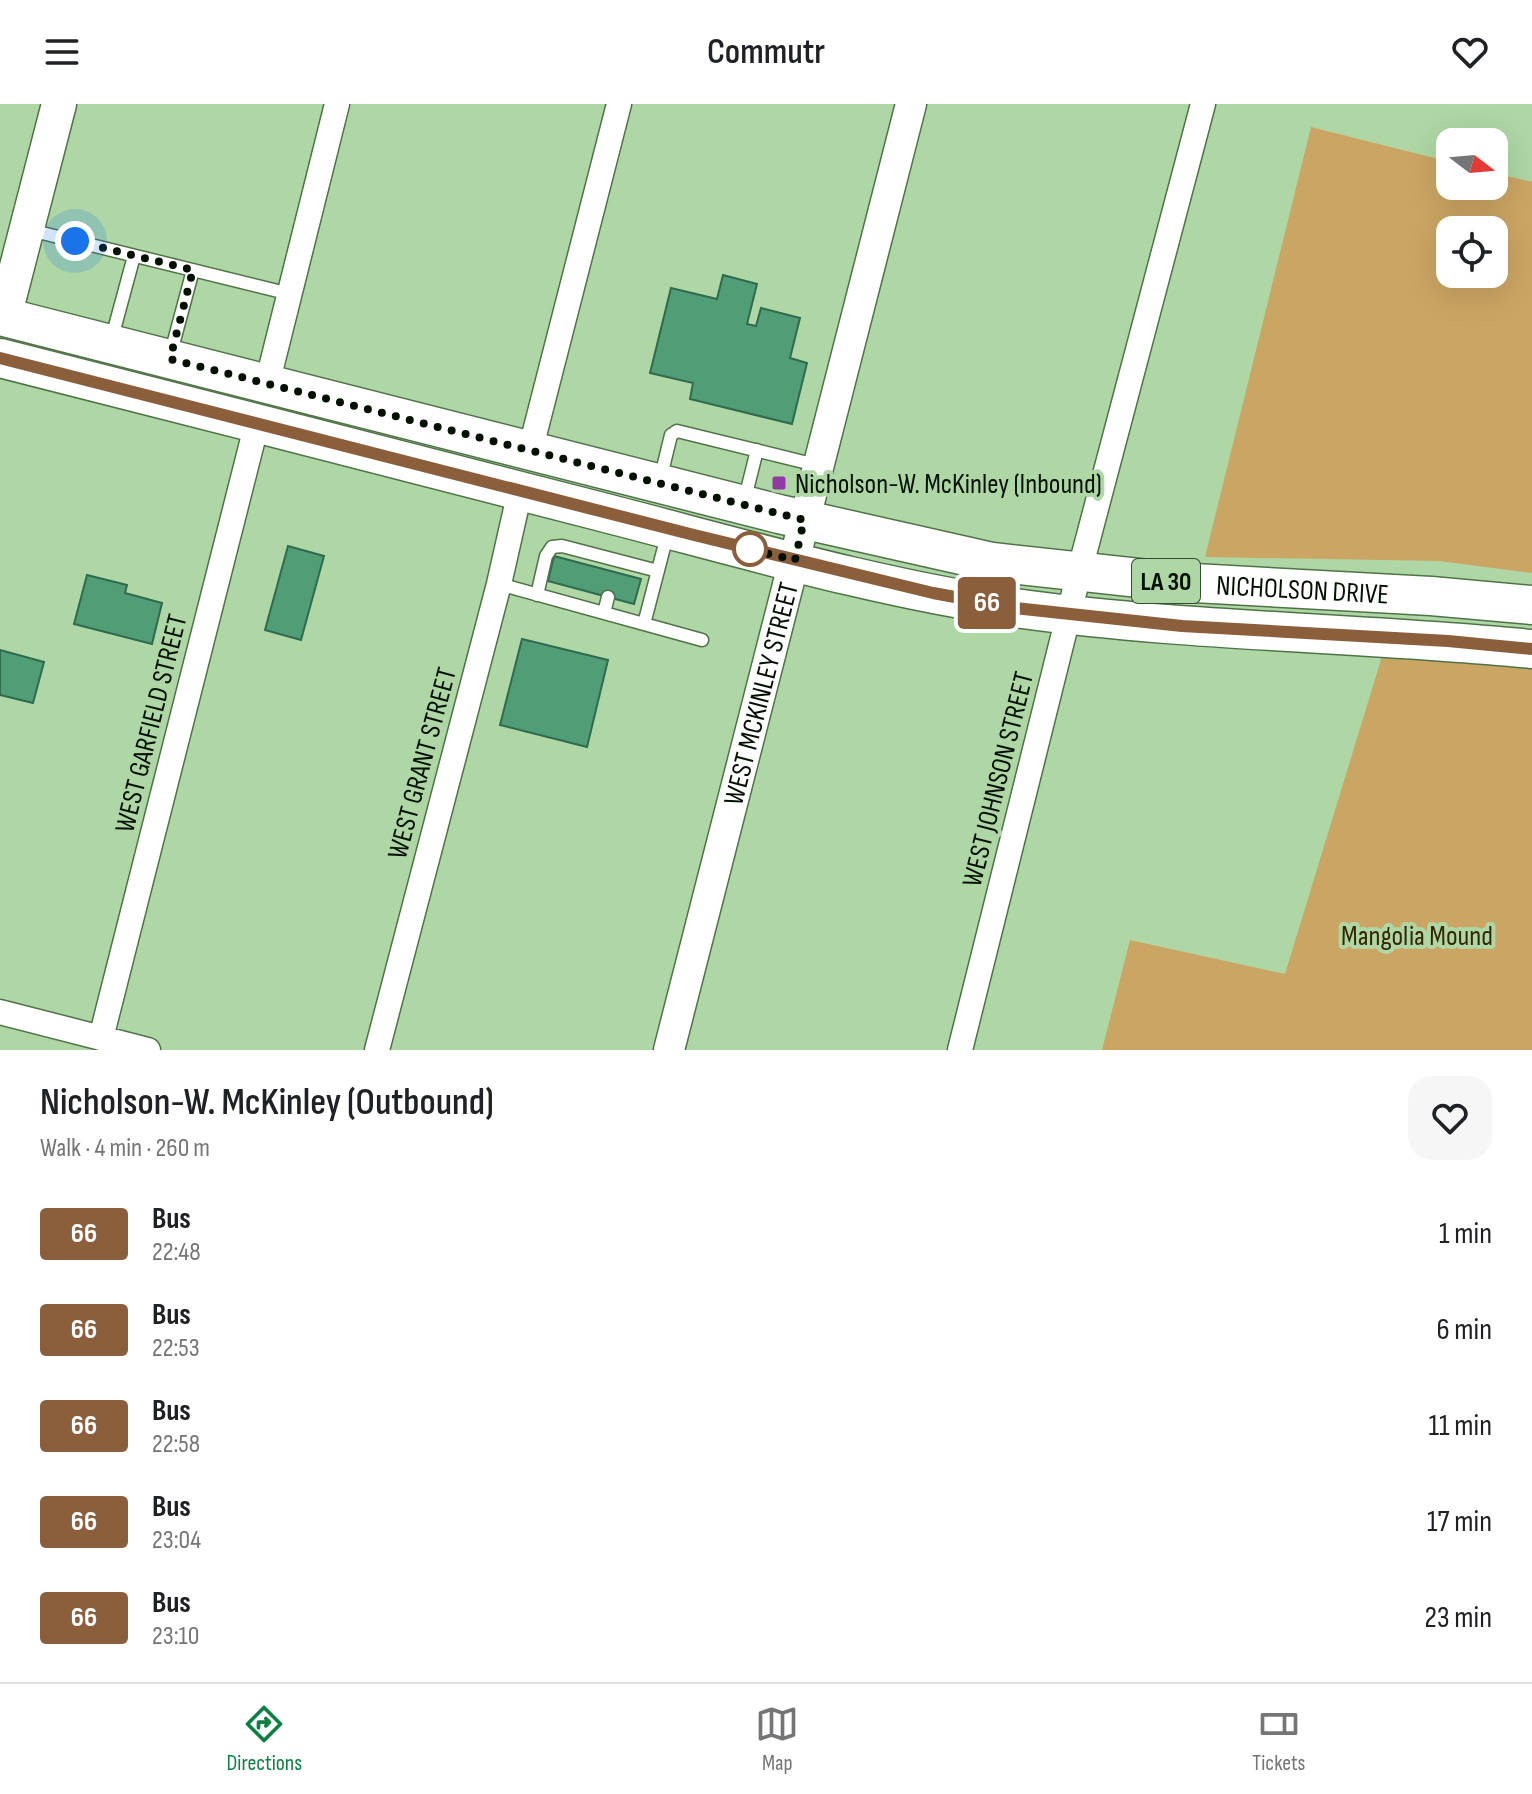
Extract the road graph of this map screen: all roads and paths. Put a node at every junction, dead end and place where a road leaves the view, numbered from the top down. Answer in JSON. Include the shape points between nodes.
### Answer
{"nodes":[{"id":1,"x":59,"y":104,"type":"edge"},
{"id":2,"x":337,"y":104,"type":"edge"},
{"id":3,"x":619,"y":104,"type":"edge"},
{"id":4,"x":911,"y":104,"type":"edge"},
{"id":5,"x":1203,"y":104,"type":"edge"},
{"id":6,"x":27,"y":229,"type":"junction"},
{"id":7,"x":134,"y":256,"type":"junction"},
{"id":8,"x":193,"y":270,"type":"junction"},
{"id":9,"x":290,"y":294,"type":"junction"},
{"id":10,"x":1,"y":333,"type":"edge"},
{"id":11,"x":110,"y":344,"type":"junction"},
{"id":12,"x":183,"y":363,"type":"junction"},
{"id":13,"x":267,"y":384,"type":"junction"},
{"id":14,"x":257,"y":423,"type":"junction"},
{"id":15,"x":757,"y":450,"type":"junction"},
{"id":16,"x":530,"y":451,"type":"junction"},
{"id":17,"x":818,"y":466,"type":"junction"},
{"id":18,"x":660,"y":484,"type":"junction"},
{"id":19,"x":520,"y":491,"type":"junction"},
{"id":20,"x":743,"y":505,"type":"junction"},
{"id":21,"x":804,"y":520,"type":"junction"},
{"id":22,"x":669,"y":529,"type":"junction"},
{"id":23,"x":795,"y":560,"type":"junction"},
{"id":24,"x":658,"y":571,"type":"junction"},
{"id":25,"x":1079,"y":573,"type":"junction"},
{"id":26,"x":499,"y":584,"type":"junction"},
{"id":27,"x":576,"y":589,"type":"dead end"},
{"id":28,"x":537,"y":595,"type":"junction"},
{"id":29,"x":608,"y":597,"type":"dead end"},
{"id":30,"x":572,"y":604,"type":"junction"},
{"id":31,"x":1532,"y":605,"type":"edge"},
{"id":32,"x":604,"y":613,"type":"junction"},
{"id":33,"x":1069,"y":613,"type":"junction"},
{"id":34,"x":644,"y":624,"type":"junction"},
{"id":35,"x":702,"y":640,"type":"dead end"},
{"id":36,"x":1532,"y":649,"type":"edge"},
{"id":37,"x":0,"y":1012,"type":"edge"},
{"id":38,"x":101,"y":1038,"type":"junction"},
{"id":39,"x":148,"y":1050,"type":"edge"},
{"id":40,"x":377,"y":1050,"type":"edge"},
{"id":41,"x":669,"y":1050,"type":"edge"},
{"id":42,"x":960,"y":1050,"type":"edge"}],
"edges":[{"from":1,"to":6,"type":"main road"},
{"from":2,"to":9,"type":"street"},
{"from":3,"to":16,"type":"street"},
{"from":4,"to":17,"type":"street","name":"WEST MCKINLEY STREET"},
{"from":5,"to":25,"type":"street","name":"WEST JOHNSON STREET"},
{"from":6,"to":7,"type":"lane"},
{"from":6,"to":10,"type":"main road"},
{"from":7,"to":8,"type":"lane"},
{"from":7,"to":11,"type":"lane"},
{"from":8,"to":9,"type":"lane"},
{"from":8,"to":12,"type":"lane"},
{"from":9,"to":13,"type":"street"},
{"from":10,"to":11,"type":"main road","name":"NICHOLSON DRIVE","number":"LA 30"},
{"from":10,"to":12,"type":"main road","via":[[17,345],[65,347],[145,363]]},
{"from":10,"to":14,"type":"main road","name":"NICHOLSON DRIVE","number":"LA 30"},
{"from":11,"to":12,"type":"main road","name":"NICHOLSON DRIVE","number":"LA 30"},
{"from":12,"to":13,"type":"main road","name":"NICHOLSON DRIVE","number":"LA 30"},
{"from":13,"to":16,"type":"main road","name":"NICHOLSON DRIVE","number":"LA 30"},
{"from":14,"to":19,"type":"main road","name":"NICHOLSON DRIVE","number":"LA 30"},
{"from":14,"to":38,"type":"street","name":"WEST GARFIELD STREET"},
{"from":15,"to":17,"type":"lane"},
{"from":15,"to":18,"type":"lane","via":[[677,431],[671,435]]},
{"from":15,"to":20,"type":"lane"},
{"from":16,"to":18,"type":"main road","name":"NICHOLSON DRIVE","number":"LA 30"},
{"from":17,"to":21,"type":"street","name":"WEST MCKINLEY STREET"},
{"from":18,"to":20,"type":"main road","name":"NICHOLSON DRIVE","number":"LA 30"},
{"from":19,"to":22,"type":"main road","name":"NICHOLSON DRIVE","number":"LA 30"},
{"from":19,"to":26,"type":"street","name":"WEST GRANT STREET"},
{"from":20,"to":21,"type":"main road","name":"NICHOLSON DRIVE","number":"LA 30"},
{"from":21,"to":23,"type":"street","name":"WEST MCKINLEY STREET"},
{"from":21,"to":25,"type":"main road","name":"NICHOLSON DRIVE","number":"LA 30","via":[[992,562]]},
{"from":22,"to":23,"type":"main road","name":"NICHOLSON DRIVE","number":"LA 30"},
{"from":22,"to":24,"type":"lane"},
{"from":23,"to":33,"type":"main road","name":"NICHOLSON DRIVE","number":"LA 30","via":[[933,593]]},
{"from":23,"to":41,"type":"street","name":"WEST MCKINLEY STREET"},
{"from":24,"to":28,"type":"lane","via":[[617,566],[552,547]]},
{"from":24,"to":34,"type":"lane"},
{"from":25,"to":31,"type":"main road","name":"NICHOLSON DRIVE","number":"LA 30"},
{"from":25,"to":33,"type":"street","name":"WEST JOHNSON STREET"},
{"from":26,"to":28,"type":"lane"},
{"from":26,"to":40,"type":"street","name":"WEST GRANT STREET"},
{"from":27,"to":30,"type":"lane"},
{"from":28,"to":30,"type":"lane"},
{"from":29,"to":32,"type":"lane"},
{"from":30,"to":32,"type":"lane"},
{"from":32,"to":34,"type":"lane"},
{"from":33,"to":36,"type":"main road","name":"NICHOLSON DRIVE","number":"LA 30","via":[[1182,626]]},
{"from":33,"to":42,"type":"street","name":"WEST JOHNSON STREET"},
{"from":34,"to":35,"type":"lane"},
{"from":37,"to":38,"type":"street"},
{"from":38,"to":39,"type":"street"}]}
